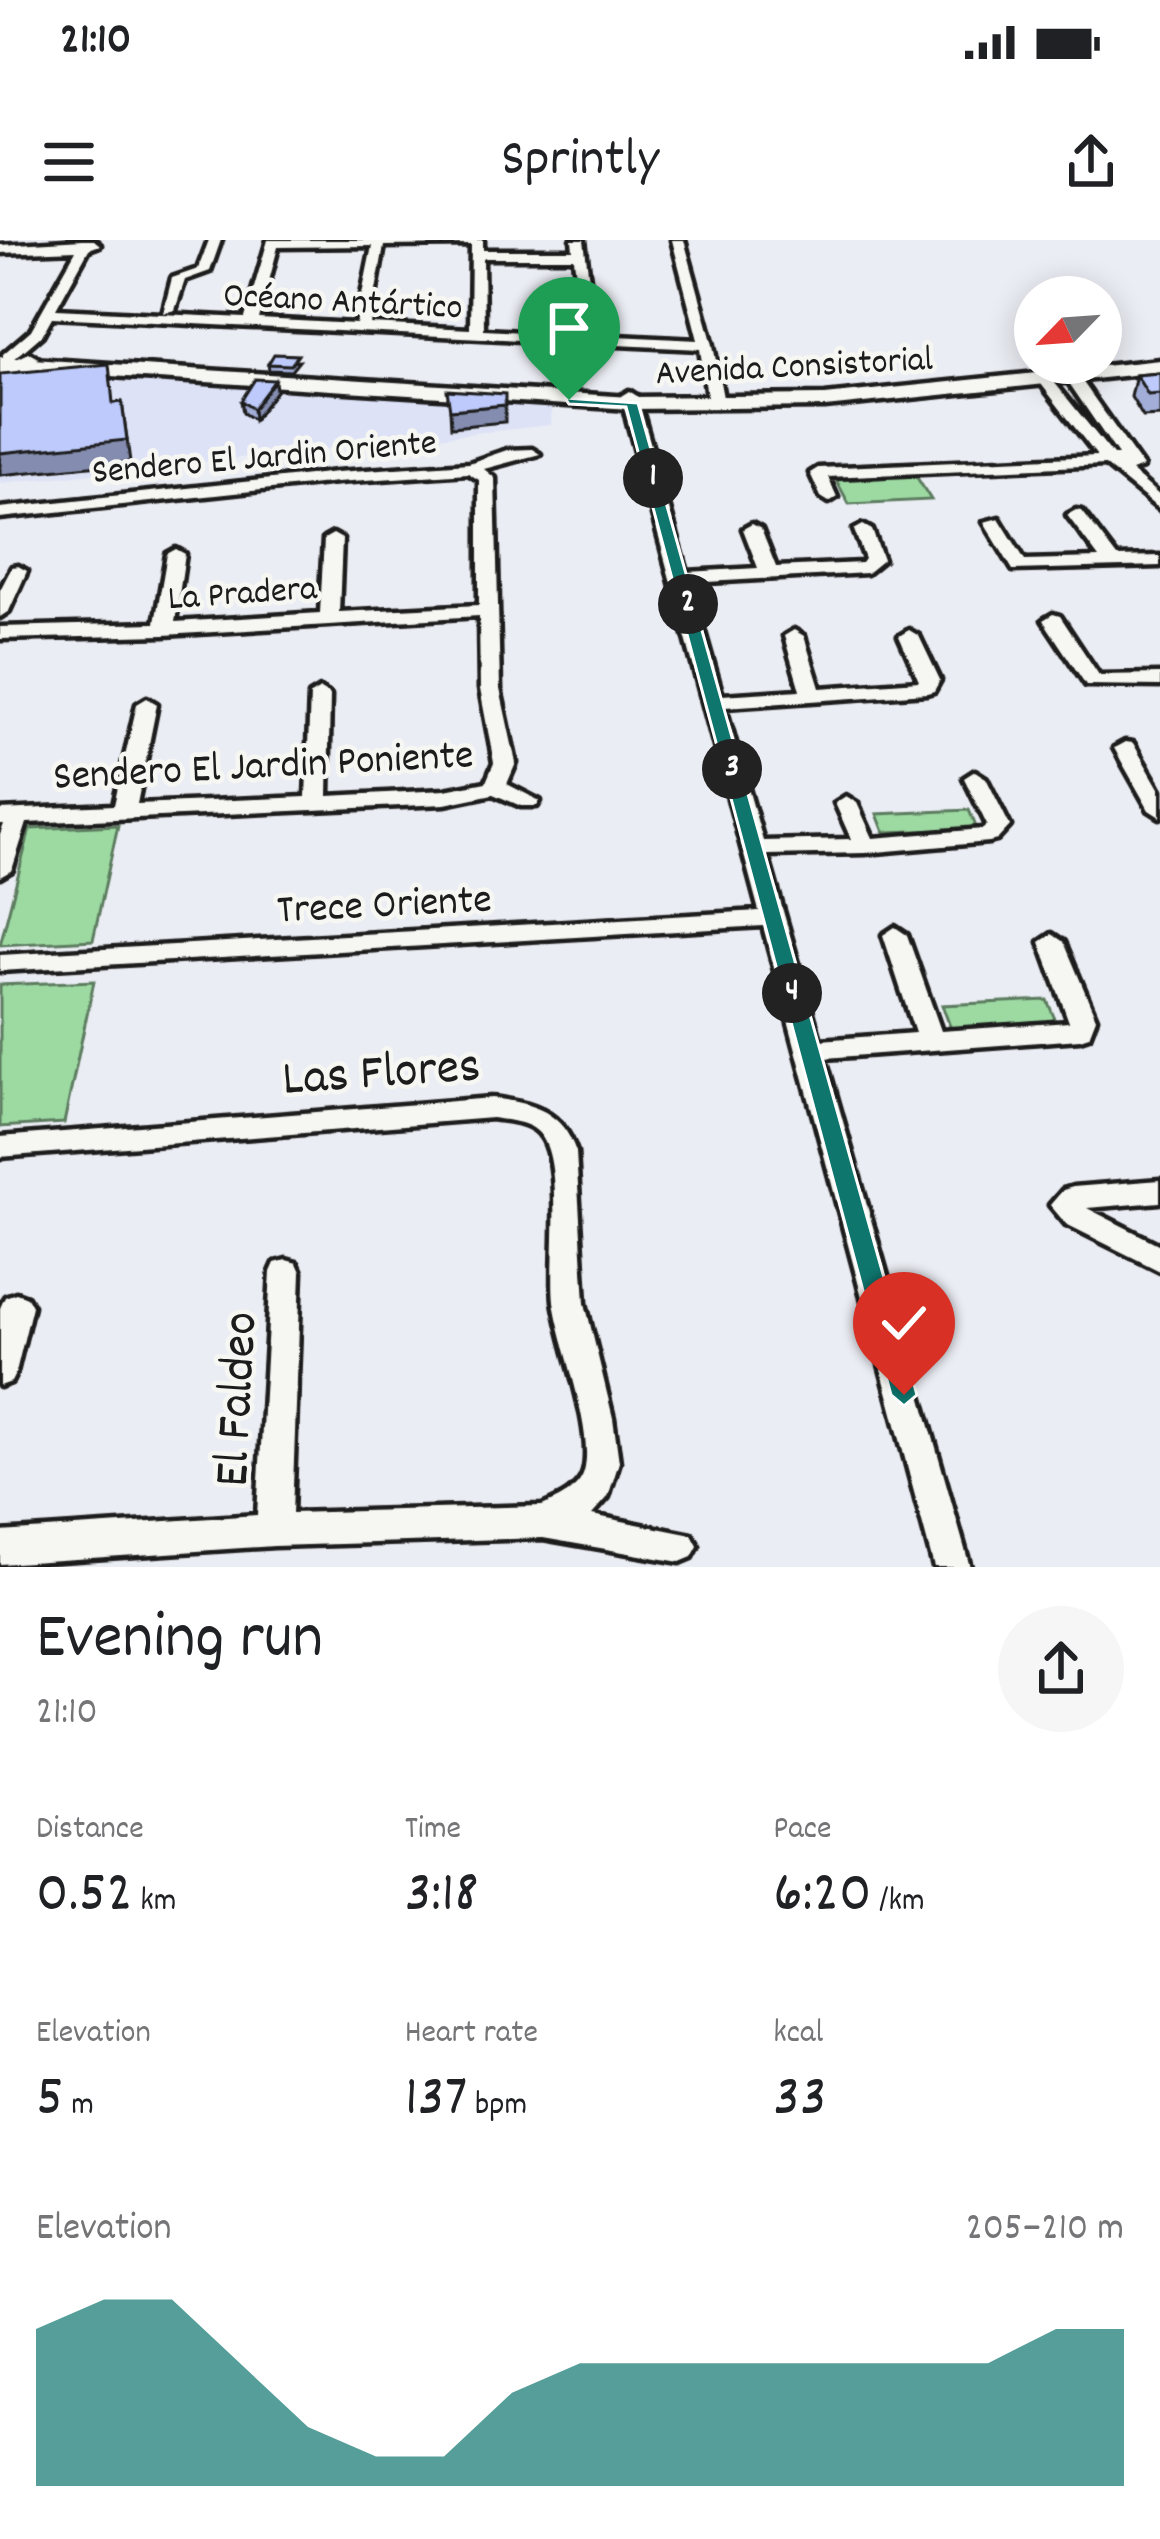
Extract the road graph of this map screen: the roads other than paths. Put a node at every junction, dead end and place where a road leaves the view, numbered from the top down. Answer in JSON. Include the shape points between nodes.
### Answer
{"nodes":[{"id":1,"x":215,"y":240,"type":"edge"},
{"id":2,"x":678,"y":240,"type":"edge"},
{"id":3,"x":379,"y":241,"type":"edge"},
{"id":4,"x":105,"y":242,"type":"edge"},
{"id":5,"x":274,"y":242,"type":"edge"},
{"id":6,"x":87,"y":243,"type":"edge"},
{"id":7,"x":477,"y":245,"type":"edge"},
{"id":8,"x":578,"y":247,"type":"edge"},
{"id":9,"x":0,"y":249,"type":"edge"},
{"id":10,"x":254,"y":306,"type":"junction"},
{"id":11,"x":167,"y":310,"type":"junction"},
{"id":12,"x":50,"y":312,"type":"junction"},
{"id":13,"x":69,"y":312,"type":"junction"},
{"id":14,"x":251,"y":323,"type":"junction"},
{"id":15,"x":362,"y":330,"type":"junction"},
{"id":16,"x":477,"y":336,"type":"junction"},
{"id":17,"x":590,"y":343,"type":"junction"},
{"id":18,"x":706,"y":345,"type":"junction"},
{"id":19,"x":1160,"y":354,"type":"edge"},
{"id":20,"x":1122,"y":358,"type":"edge"},
{"id":21,"x":8,"y":362,"type":"edge"},
{"id":22,"x":1160,"y":366,"type":"edge"},
{"id":23,"x":1122,"y":368,"type":"edge"},
{"id":24,"x":1014,"y":376,"type":"edge"},
{"id":25,"x":989,"y":378,"type":"junction"},
{"id":26,"x":1014,"y":379,"type":"edge"},
{"id":27,"x":1049,"y":384,"type":"edge"},
{"id":28,"x":1080,"y":384,"type":"edge"},
{"id":29,"x":630,"y":399,"type":"junction"},
{"id":30,"x":716,"y":399,"type":"junction"},
{"id":31,"x":532,"y":454,"type":"dead end"},
{"id":32,"x":1123,"y":461,"type":"junction"},
{"id":33,"x":1160,"y":463,"type":"edge"},
{"id":34,"x":471,"y":468,"type":"junction"},
{"id":35,"x":829,"y":497,"type":"dead end"},
{"id":36,"x":1160,"y":500,"type":"edge"},
{"id":37,"x":0,"y":513,"type":"edge"},
{"id":38,"x":1076,"y":515,"type":"dead end"},
{"id":39,"x":993,"y":522,"type":"dead end"},
{"id":40,"x":752,"y":529,"type":"dead end"},
{"id":41,"x":862,"y":530,"type":"dead end"},
{"id":42,"x":333,"y":539,"type":"dead end"},
{"id":43,"x":176,"y":554,"type":"dead end"},
{"id":44,"x":1160,"y":561,"type":"edge"},
{"id":45,"x":1112,"y":563,"type":"junction"},
{"id":46,"x":18,"y":571,"type":"dead end"},
{"id":47,"x":770,"y":575,"type":"junction"},
{"id":48,"x":681,"y":578,"type":"junction"},
{"id":49,"x":488,"y":610,"type":"junction"},
{"id":50,"x":0,"y":611,"type":"edge"},
{"id":51,"x":328,"y":617,"type":"junction"},
{"id":52,"x":1053,"y":620,"type":"dead end"},
{"id":53,"x":164,"y":629,"type":"junction"},
{"id":54,"x":0,"y":634,"type":"edge"},
{"id":55,"x":794,"y":636,"type":"dead end"},
{"id":56,"x":909,"y":636,"type":"dead end"},
{"id":57,"x":1160,"y":680,"type":"edge"},
{"id":58,"x":812,"y":693,"type":"junction"},
{"id":59,"x":320,"y":695,"type":"dead end"},
{"id":60,"x":715,"y":702,"type":"junction"},
{"id":61,"x":147,"y":704,"type":"dead end"},
{"id":62,"x":1125,"y":748,"type":"dead end"},
{"id":63,"x":976,"y":778,"type":"dead end"},
{"id":64,"x":495,"y":787,"type":"junction"},
{"id":65,"x":317,"y":801,"type":"junction"},
{"id":66,"x":529,"y":801,"type":"dead end"},
{"id":67,"x":846,"y":803,"type":"dead end"},
{"id":68,"x":125,"y":808,"type":"junction"},
{"id":69,"x":1160,"y":810,"type":"edge"},
{"id":70,"x":9,"y":816,"type":"edge"},
{"id":71,"x":865,"y":846,"type":"junction"},
{"id":72,"x":752,"y":848,"type":"junction"},
{"id":73,"x":0,"y":870,"type":"edge"},
{"id":74,"x":772,"y":918,"type":"junction"},
{"id":75,"x":895,"y":935,"type":"dead end"},
{"id":76,"x":1052,"y":942,"type":"dead end"},
{"id":77,"x":0,"y":963,"type":"edge"},
{"id":78,"x":931,"y":1041,"type":"junction"},
{"id":79,"x":808,"y":1050,"type":"junction"},
{"id":80,"x":0,"y":1147,"type":"edge"},
{"id":81,"x":1160,"y":1191,"type":"edge"},
{"id":82,"x":1160,"y":1259,"type":"edge"},
{"id":83,"x":286,"y":1272,"type":"dead end"},
{"id":84,"x":16,"y":1306,"type":"dead end"},
{"id":85,"x":0,"y":1372,"type":"edge"},
{"id":86,"x":544,"y":1522,"type":"junction"},
{"id":87,"x":274,"y":1530,"type":"junction"},
{"id":88,"x":680,"y":1546,"type":"dead end"},
{"id":89,"x":0,"y":1548,"type":"edge"},
{"id":90,"x":952,"y":1567,"type":"edge"}],
"edges":[{"from":1,"to":11,"type":"street","via":[[204,271],[179,278]]},
{"from":2,"to":18,"type":"street"},
{"from":3,"to":5,"type":"street"},
{"from":3,"to":7,"type":"street"},
{"from":3,"to":15,"type":"street"},
{"from":4,"to":6,"type":"street"},
{"from":4,"to":13,"type":"street"},
{"from":5,"to":10,"type":"street"},
{"from":6,"to":9,"type":"street"},
{"from":6,"to":12,"type":"street"},
{"from":7,"to":8,"type":"street"},
{"from":7,"to":16,"type":"street"},
{"from":8,"to":17,"type":"street"},
{"from":10,"to":11,"type":"street","name":"Océano Antártico"},
{"from":10,"to":14,"type":"street"},
{"from":11,"to":13,"type":"street","name":"Océano Antártico"},
{"from":12,"to":13,"type":"street","name":"Océano Antártico"},
{"from":12,"to":21,"type":"street"},
{"from":13,"to":14,"type":"street","name":"Océano Antártico"},
{"from":13,"to":21,"type":"street","via":[[54,335]]},
{"from":14,"to":15,"type":"street","name":"Océano Antártico"},
{"from":15,"to":16,"type":"street","name":"Océano Antártico"},
{"from":16,"to":17,"type":"street","name":"Océano Antártico"},
{"from":17,"to":18,"type":"street","name":"Océano Antártico"},
{"from":18,"to":30,"type":"street"},
{"from":19,"to":20,"type":"main road"},
{"from":21,"to":29,"type":"main road","name":"Avenida Consistorial"},
{"from":22,"to":23,"type":"main road","name":"Avenida Consistorial"},
{"from":24,"to":25,"type":"main road","name":"Avenida Consistorial"},
{"from":25,"to":26,"type":"main road","name":"Avenida Consistorial"},
{"from":25,"to":30,"type":"main road","name":"Avenida Consistorial","via":[[825,401]]},
{"from":27,"to":32,"type":"street"},
{"from":28,"to":32,"type":"street"},
{"from":29,"to":30,"type":"main road","name":"Avenida Consistorial"},
{"from":29,"to":48,"type":"street"},
{"from":31,"to":34,"type":"street","name":"Sendero El Jardin Oriente"},
{"from":32,"to":33,"type":"street"},
{"from":32,"to":35,"type":"street","via":[[818,473]]},
{"from":32,"to":36,"type":"street"},
{"from":34,"to":37,"type":"street","name":"Sendero El Jardin Oriente"},
{"from":34,"to":49,"type":"street","via":[[487,478]]},
{"from":38,"to":45,"type":"street"},
{"from":39,"to":45,"type":"street","via":[[1018,566]]},
{"from":40,"to":47,"type":"street"},
{"from":41,"to":47,"type":"street","via":[[874,560],[867,568]]},
{"from":42,"to":51,"type":"street"},
{"from":43,"to":53,"type":"street"},
{"from":44,"to":45,"type":"street"},
{"from":46,"to":50,"type":"street"},
{"from":47,"to":48,"type":"street"},
{"from":48,"to":60,"type":"street"},
{"from":49,"to":51,"type":"street","name":"La Pradera"},
{"from":49,"to":64,"type":"street","via":[[490,689],[506,763]]},
{"from":51,"to":53,"type":"street","name":"La Pradera"},
{"from":52,"to":57,"type":"street","via":[[1093,681]]},
{"from":53,"to":54,"type":"street","name":"La Pradera"},
{"from":55,"to":58,"type":"street"},
{"from":56,"to":58,"type":"street","via":[[927,687]]},
{"from":58,"to":60,"type":"street"},
{"from":59,"to":65,"type":"street"},
{"from":60,"to":72,"type":"street"},
{"from":61,"to":68,"type":"street"},
{"from":62,"to":69,"type":"street"},
{"from":63,"to":71,"type":"street","via":[[999,826],[989,835]]},
{"from":64,"to":65,"type":"street","name":"Sendero El Jardin Poniente","via":[[445,797]]},
{"from":64,"to":66,"type":"street","name":"Sendero El Jardin Poniente"},
{"from":65,"to":68,"type":"street","name":"Sendero El Jardin Poniente"},
{"from":67,"to":71,"type":"street"},
{"from":68,"to":70,"type":"street","name":"Sendero El Jardin Poniente"},
{"from":70,"to":73,"type":"street"},
{"from":71,"to":72,"type":"street"},
{"from":72,"to":74,"type":"street"},
{"from":74,"to":77,"type":"street","name":"Trece Oriente"},
{"from":74,"to":79,"type":"street"},
{"from":75,"to":78,"type":"street"},
{"from":76,"to":78,"type":"street","via":[[1083,1018],[1080,1030]]},
{"from":78,"to":79,"type":"street"},
{"from":79,"to":90,"type":"street"},
{"from":80,"to":86,"type":"street","name":"Las Flores","via":[[492,1108],[531,1114],[555,1131],[564,1154],[570,1301],[600,1457],[600,1475],[579,1507]]},
{"from":81,"to":82,"type":"street","via":[[1065,1204]]},
{"from":83,"to":87,"type":"street","name":"El Faldeo"},
{"from":84,"to":85,"type":"street"},
{"from":86,"to":87,"type":"street"},
{"from":86,"to":88,"type":"street"},
{"from":87,"to":89,"type":"street"}]}
